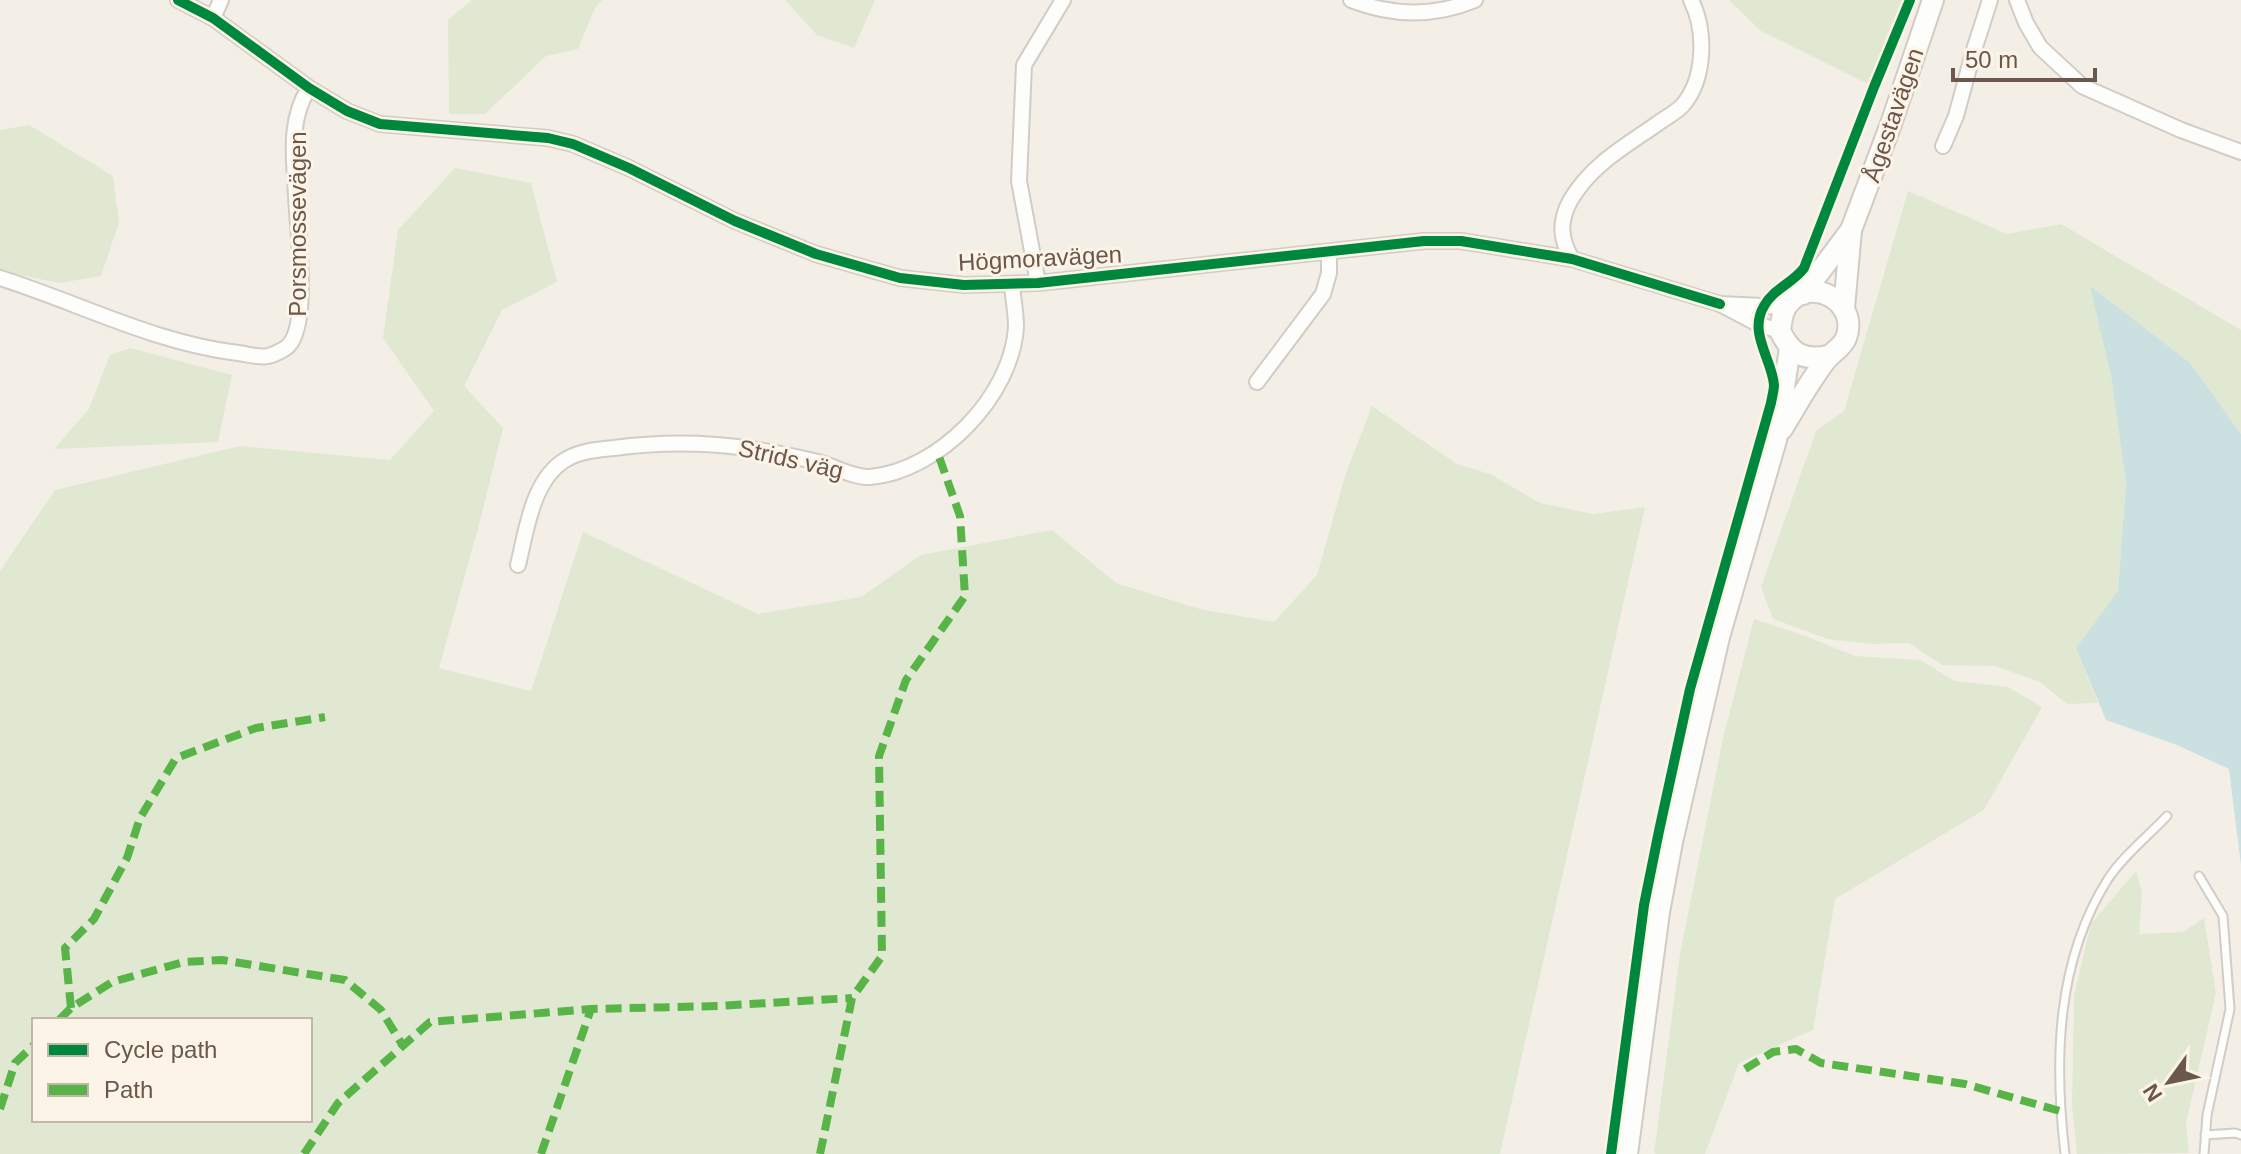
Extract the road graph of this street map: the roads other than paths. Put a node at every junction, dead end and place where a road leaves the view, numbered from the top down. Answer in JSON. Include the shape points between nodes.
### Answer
{"nodes":[{"id":1,"x":178,"y":0,"type":"edge"},
{"id":2,"x":221,"y":0,"type":"edge"},
{"id":3,"x":1063,"y":0,"type":"edge"},
{"id":4,"x":1351,"y":0,"type":"edge"},
{"id":5,"x":1475,"y":0,"type":"edge"},
{"id":6,"x":1691,"y":0,"type":"edge"},
{"id":7,"x":1933,"y":0,"type":"edge"},
{"id":8,"x":1990,"y":0,"type":"edge"},
{"id":9,"x":2017,"y":0,"type":"edge"},
{"id":10,"x":213,"y":18,"type":"junction"},
{"id":11,"x":309,"y":88,"type":"junction"},
{"id":12,"x":1943,"y":146,"type":"dead end"},
{"id":13,"x":2241,"y":152,"type":"edge"},
{"id":14,"x":1851,"y":230,"type":"junction"},
{"id":15,"x":1329,"y":252,"type":"junction"},
{"id":16,"x":1572,"y":259,"type":"junction"},
{"id":17,"x":0,"y":278,"type":"edge"},
{"id":18,"x":1038,"y":283,"type":"junction"},
{"id":19,"x":1012,"y":285,"type":"junction"},
{"id":20,"x":1803,"y":294,"type":"junction"},
{"id":21,"x":1720,"y":304,"type":"junction"},
{"id":22,"x":1785,"y":307,"type":"junction"},
{"id":23,"x":1844,"y":308,"type":"junction"},
{"id":24,"x":1785,"y":339,"type":"junction"},
{"id":25,"x":1828,"y":356,"type":"junction"},
{"id":26,"x":1257,"y":382,"type":"dead end"},
{"id":27,"x":1776,"y":440,"type":"junction"},
{"id":28,"x":518,"y":565,"type":"dead end"},
{"id":29,"x":2167,"y":816,"type":"dead end"},
{"id":30,"x":2199,"y":876,"type":"dead end"},
{"id":31,"x":2205,"y":1135,"type":"junction"},
{"id":32,"x":2241,"y":1135,"type":"edge"},
{"id":33,"x":1627,"y":1154,"type":"edge"},
{"id":34,"x":2065,"y":1154,"type":"edge"},
{"id":35,"x":2204,"y":1154,"type":"edge"}],
"edges":[{"from":1,"to":10,"type":"street","name":"Högmoravägen"},
{"from":2,"to":10,"type":"street"},
{"from":3,"to":18,"type":"street","via":[[1024,65],[1019,181]]},
{"from":4,"to":5,"type":"street","via":[[1398,13],[1428,13]]},
{"from":6,"to":16,"type":"street","via":[[1702,42],[1697,78],[1683,104],[1580,184],[1562,216]]},
{"from":7,"to":14,"type":"main road","name":"Ågestavägen"},
{"from":8,"to":12,"type":"street"},
{"from":9,"to":13,"type":"street","via":[[2040,47],[2082,86]]},
{"from":10,"to":11,"type":"street","name":"Högmoravägen"},
{"from":11,"to":17,"type":"street","name":"Porsmossevägen","via":[[296,120],[301,272],[298,330],[289,345],[267,357],[225,352],[140,330]]},
{"from":11,"to":19,"type":"street","name":"Högmoravägen","via":[[380,124],[573,144],[735,221],[816,254],[900,278]]},
{"from":14,"to":20,"type":"main road","name":"Ågestavägen"},
{"from":14,"to":23,"type":"main road","name":"Ågestavägen"},
{"from":15,"to":16,"type":"street","name":"Högmoravägen","via":[[1461,241]]},
{"from":15,"to":18,"type":"street","name":"Högmoravägen"},
{"from":15,"to":26,"type":"street","via":[[1323,294]]},
{"from":16,"to":21,"type":"street","name":"Högmoravägen"},
{"from":18,"to":19,"type":"street","name":"Högmoravägen"},
{"from":19,"to":28,"type":"street","name":"Strids väg","via":[[1016,328],[1006,367],[973,422],[937,451],[902,469],[867,477],[727,444],[658,443],[582,452],[560,463],[535,495]]},
{"from":20,"to":22,"type":"main road","name":"Ågestavägen"},
{"from":20,"to":23,"type":"main road","via":[[1818,290],[1833,295]]},
{"from":21,"to":22,"type":"street","name":"Högmoravägen"},
{"from":21,"to":24,"type":"street","name":"Högmoravägen"},
{"from":22,"to":24,"type":"main road","name":"Ågestavägen"},
{"from":23,"to":25,"type":"main road","name":"Ågestavägen","via":[[1845,341]]},
{"from":24,"to":25,"type":"main road","via":[[1800,357]]},
{"from":24,"to":27,"type":"main road","name":"Ågestavägen"},
{"from":25,"to":27,"type":"main road","name":"Ågestavägen"},
{"from":27,"to":33,"type":"main road","name":"Ågestavägen","via":[[1719,637],[1672,842]]},
{"from":29,"to":34,"type":"lane","via":[[2109,878],[2077,940],[2061,1010]]},
{"from":30,"to":31,"type":"lane","via":[[2223,916],[2230,1009]]},
{"from":31,"to":32,"type":"lane"},
{"from":31,"to":35,"type":"lane"}]}
